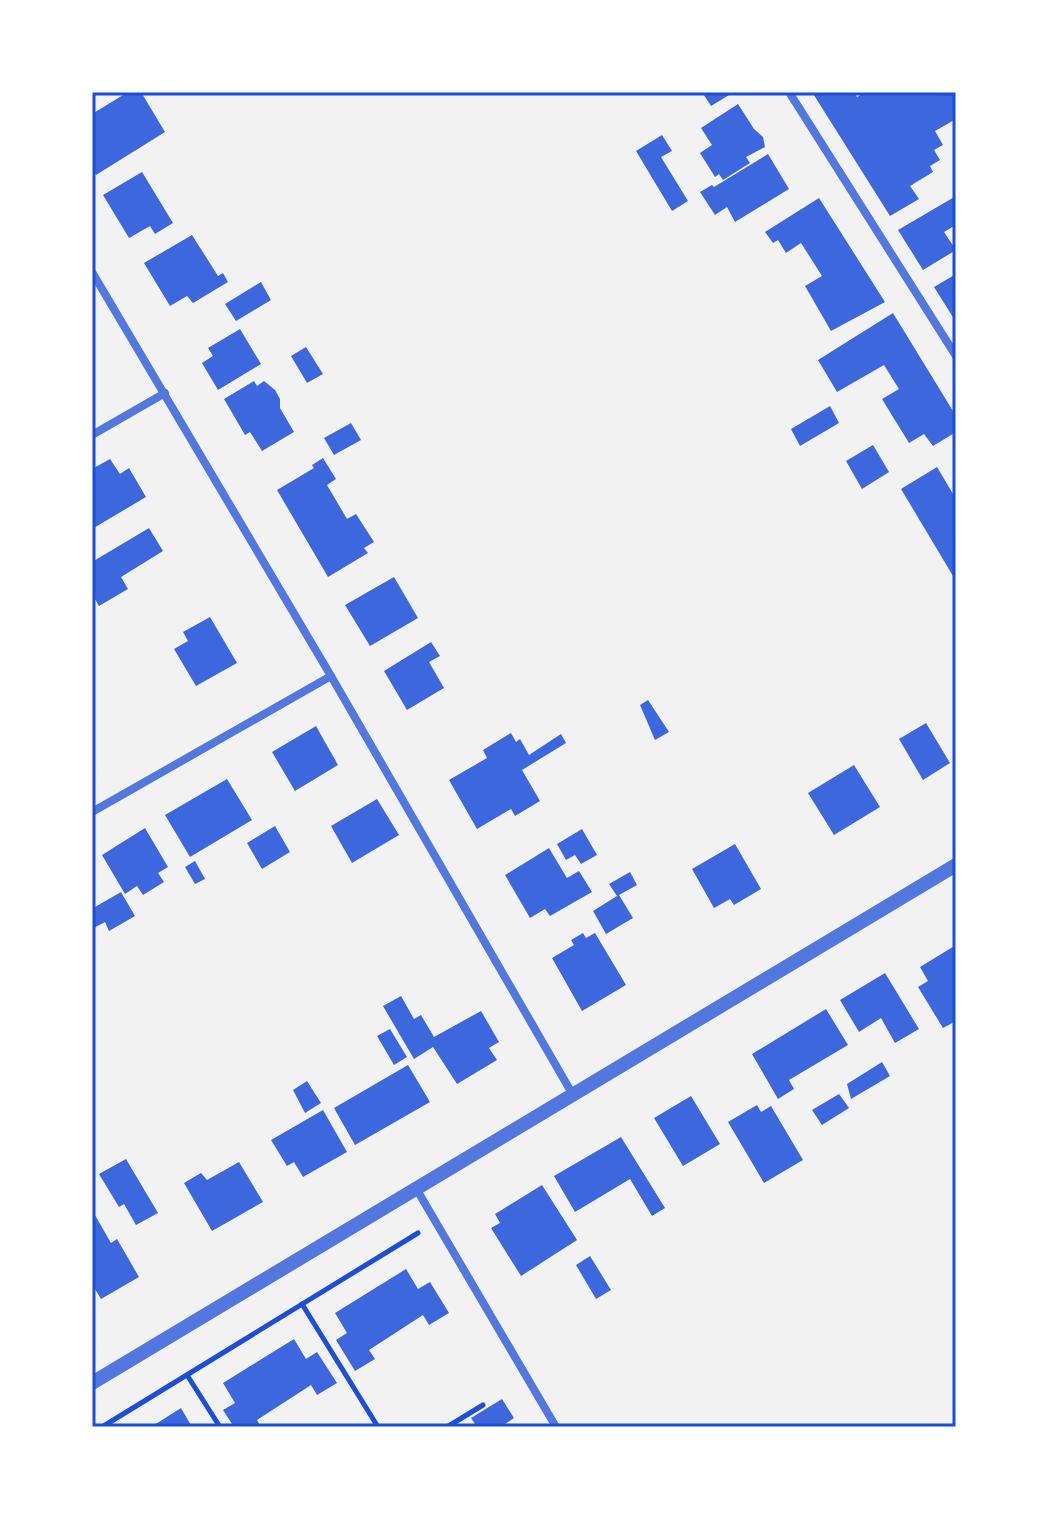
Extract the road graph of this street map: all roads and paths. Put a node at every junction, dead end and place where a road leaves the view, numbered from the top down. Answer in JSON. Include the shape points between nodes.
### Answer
{"nodes":[{"id":1,"x":789,"y":92,"type":"edge"},
{"id":2,"x":92,"y":272,"type":"edge"},
{"id":3,"x":956,"y":356,"type":"edge"},
{"id":4,"x":165,"y":393,"type":"junction"},
{"id":5,"x":92,"y":435,"type":"edge"},
{"id":6,"x":331,"y":676,"type":"junction"},
{"id":7,"x":92,"y":812,"type":"edge"},
{"id":8,"x":956,"y":865,"type":"edge"},
{"id":9,"x":573,"y":1095,"type":"junction"},
{"id":10,"x":417,"y":1190,"type":"junction"},
{"id":11,"x":436,"y":1222,"type":"junction"},
{"id":12,"x":302,"y":1304,"type":"junction"},
{"id":13,"x":187,"y":1375,"type":"junction"},
{"id":14,"x":92,"y":1383,"type":"edge"},
{"id":15,"x":483,"y":1405,"type":"dead end"},
{"id":16,"x":102,"y":1427,"type":"edge"},
{"id":17,"x":220,"y":1427,"type":"edge"},
{"id":18,"x":378,"y":1427,"type":"edge"},
{"id":19,"x":447,"y":1427,"type":"edge"},
{"id":20,"x":556,"y":1427,"type":"edge"}],
"edges":[{"from":1,"to":3,"type":"street"},
{"from":2,"to":4,"type":"street"},
{"from":4,"to":5,"type":"street"},
{"from":4,"to":6,"type":"street"},
{"from":6,"to":7,"type":"street"},
{"from":6,"to":9,"type":"street"},
{"from":8,"to":9,"type":"street"},
{"from":9,"to":10,"type":"street"},
{"from":10,"to":11,"type":"street"},
{"from":10,"to":14,"type":"street"},
{"from":11,"to":12,"type":"path"},
{"from":11,"to":20,"type":"street"},
{"from":12,"to":13,"type":"path"},
{"from":12,"to":18,"type":"path"},
{"from":13,"to":16,"type":"path"},
{"from":13,"to":17,"type":"path"},
{"from":15,"to":19,"type":"path"}]}
